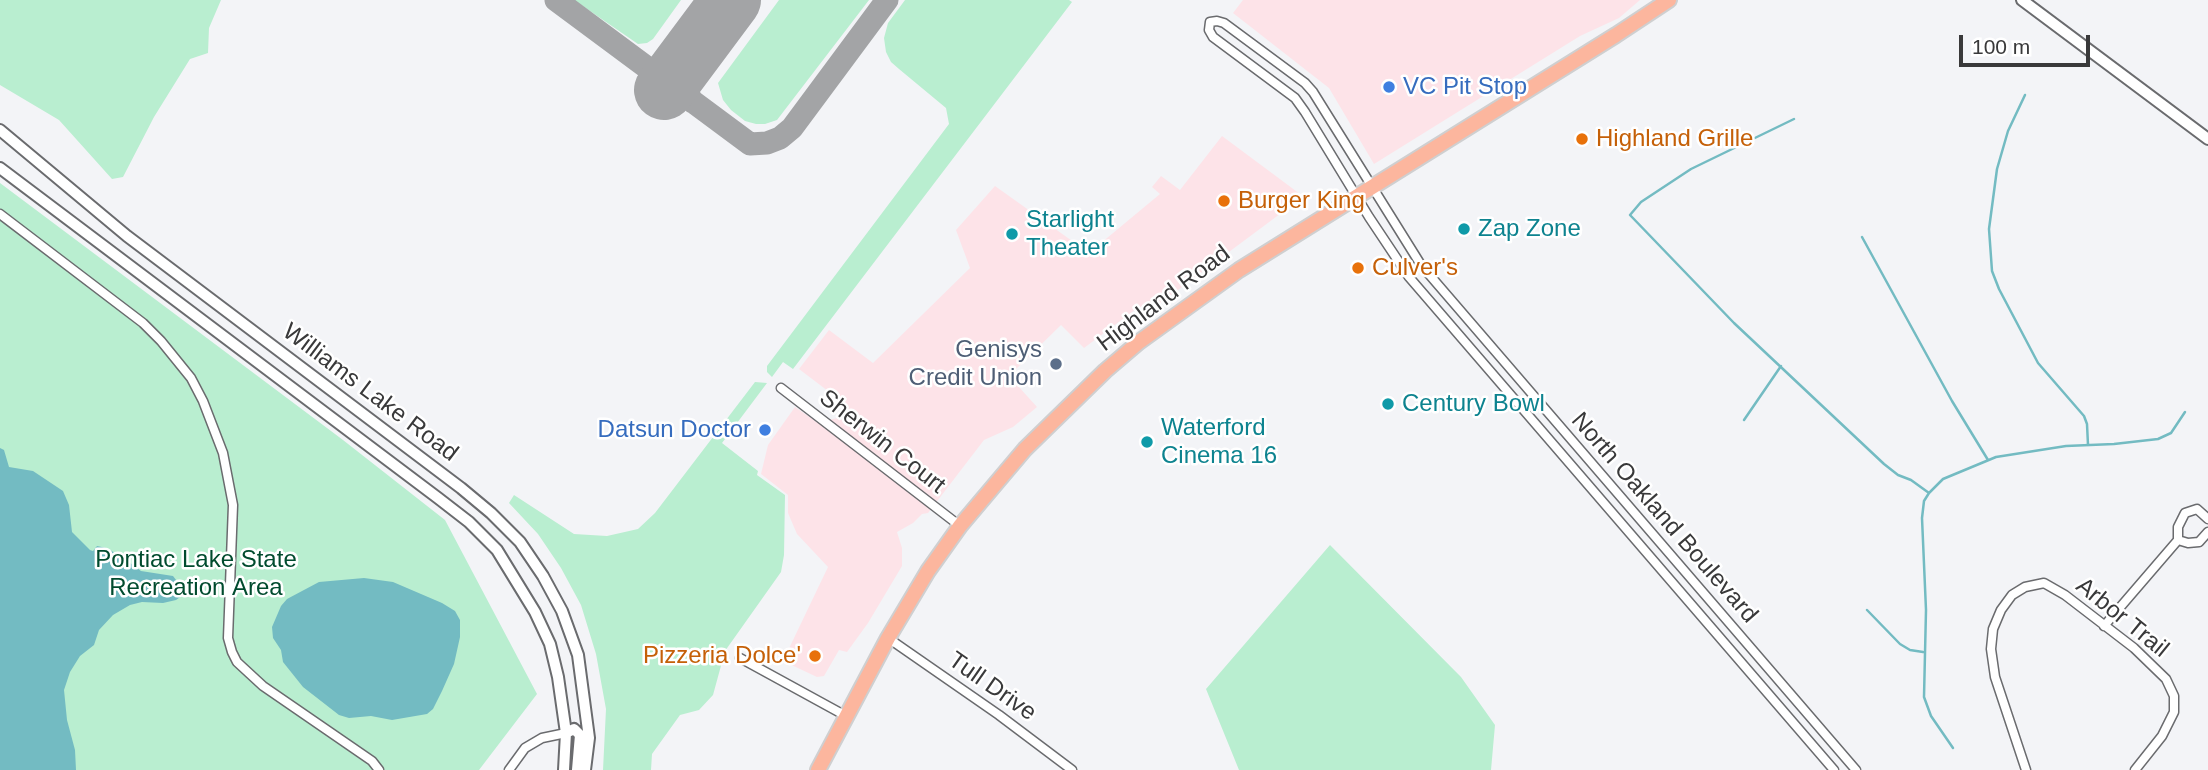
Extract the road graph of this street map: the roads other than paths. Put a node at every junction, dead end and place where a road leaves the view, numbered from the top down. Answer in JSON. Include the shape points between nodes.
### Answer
{"nodes":[{"id":1,"x":1669,"y":0,"type":"edge"},
{"id":2,"x":2022,"y":0,"type":"edge"},
{"id":3,"x":0,"y":130,"type":"edge"},
{"id":4,"x":2208,"y":139,"type":"edge"},
{"id":5,"x":0,"y":168,"type":"edge"},
{"id":6,"x":1373,"y":186,"type":"junction"},
{"id":7,"x":1357,"y":197,"type":"junction"},
{"id":8,"x":0,"y":214,"type":"edge"},
{"id":9,"x":781,"y":388,"type":"dead end"},
{"id":10,"x":2208,"y":519,"type":"edge"},
{"id":11,"x":960,"y":526,"type":"junction"},
{"id":12,"x":2208,"y":532,"type":"edge"},
{"id":13,"x":2178,"y":540,"type":"junction"},
{"id":14,"x":2104,"y":626,"type":"junction"},
{"id":15,"x":888,"y":638,"type":"junction"},
{"id":16,"x":740,"y":657,"type":"dead end"},
{"id":17,"x":846,"y":716,"type":"junction"},
{"id":18,"x":566,"y":733,"type":"junction"},
{"id":19,"x":379,"y":770,"type":"edge"},
{"id":20,"x":509,"y":770,"type":"edge"},
{"id":21,"x":564,"y":770,"type":"edge"},
{"id":22,"x":577,"y":770,"type":"edge"},
{"id":23,"x":585,"y":770,"type":"edge"},
{"id":24,"x":818,"y":770,"type":"edge"},
{"id":25,"x":1072,"y":770,"type":"edge"},
{"id":26,"x":1834,"y":770,"type":"edge"},
{"id":27,"x":1856,"y":770,"type":"edge"},
{"id":28,"x":2026,"y":770,"type":"edge"},
{"id":29,"x":2135,"y":770,"type":"edge"}],
"edges":[{"from":1,"to":6,"type":"highway","name":"Highland Road"},
{"from":2,"to":4,"type":"main road"},
{"from":3,"to":23,"type":"main road","name":"Williams Lake Road","via":[[127,236],[461,488],[520,542],[562,611],[578,655],[589,738]]},
{"from":5,"to":18,"type":"main road","name":"Williams Lake Road","via":[[469,522],[497,550],[540,622],[550,644]]},
{"from":6,"to":7,"type":"highway","name":"Highland Road"},
{"from":6,"to":7,"type":"street","name":"North Oakland Boulevard","via":[[1305,83],[1224,23],[1210,22],[1213,37],[1295,98]]},
{"from":6,"to":27,"type":"street","name":"North Oakland Boulevard","via":[[1421,265]]},
{"from":7,"to":11,"type":"highway","name":"Highland Road","via":[[1239,270],[1139,342],[1047,426]]},
{"from":7,"to":26,"type":"street","name":"North Oakland Boulevard","via":[[1415,285]]},
{"from":8,"to":19,"type":"street","via":[[143,323],[191,379],[223,453],[233,505],[228,638],[232,652],[264,687]]},
{"from":9,"to":11,"type":"street","name":"Sherwin Court"},
{"from":10,"to":13,"type":"street","via":[[2197,509],[2185,513]]},
{"from":11,"to":15,"type":"highway","name":"Highland Road"},
{"from":12,"to":13,"type":"street","via":[[2199,542]]},
{"from":13,"to":14,"type":"street"},
{"from":14,"to":28,"type":"street","name":"Arbor Trail","via":[[2044,583],[2012,595],[2001,610],[1991,649],[1995,677]]},
{"from":14,"to":29,"type":"street","name":"Arbor Trail","via":[[2155,666],[2174,696],[2168,726]]},
{"from":15,"to":17,"type":"highway","name":"Highland Road"},
{"from":15,"to":25,"type":"street","name":"Tull Drive"},
{"from":16,"to":17,"type":"street"},
{"from":17,"to":24,"type":"highway","name":"Highland Road"},
{"from":18,"to":20,"type":"street","via":[[542,738],[525,748]]},
{"from":18,"to":21,"type":"main road","name":"Williams Lake Road"},
{"from":18,"to":22,"type":"main road","via":[[574,729],[580,735]]}]}
